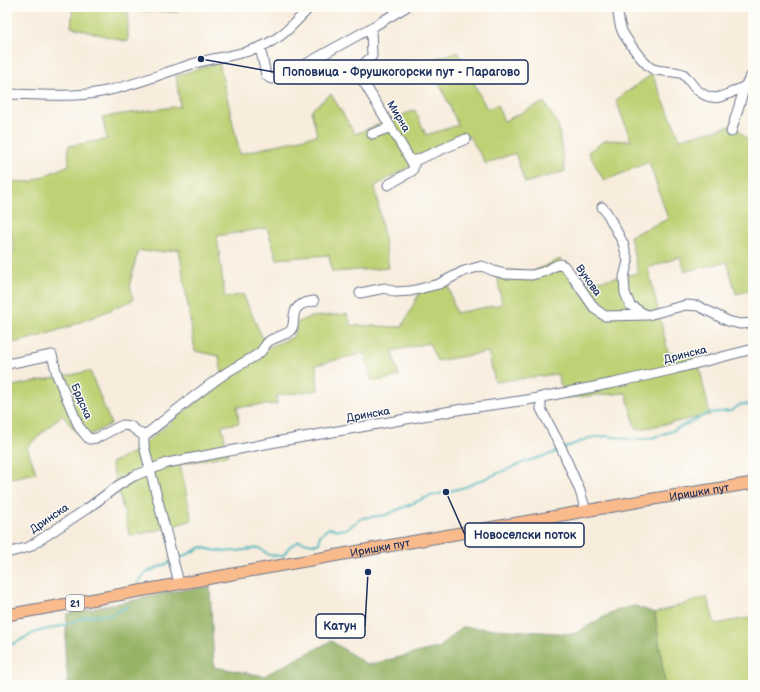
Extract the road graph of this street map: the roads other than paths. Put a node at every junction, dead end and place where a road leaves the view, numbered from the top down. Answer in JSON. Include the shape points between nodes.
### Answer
{"nodes":[{"id":1,"x":310,"y":7,"type":"edge"},
{"id":2,"x":406,"y":7,"type":"edge"},
{"id":3,"x":617,"y":7,"type":"edge"},
{"id":4,"x":371,"y":28,"type":"junction"},
{"id":5,"x":260,"y":47,"type":"junction"},
{"id":6,"x":753,"y":73,"type":"edge"},
{"id":7,"x":745,"y":86,"type":"junction"},
{"id":8,"x":7,"y":94,"type":"edge"},
{"id":9,"x":391,"y":127,"type":"junction"},
{"id":10,"x":731,"y":132,"type":"dead end"},
{"id":11,"x":372,"y":134,"type":"dead end"},
{"id":12,"x":466,"y":139,"type":"dead end"},
{"id":13,"x":412,"y":162,"type":"junction"},
{"id":14,"x":388,"y":185,"type":"dead end"},
{"id":15,"x":602,"y":207,"type":"dead end"},
{"id":16,"x":360,"y":293,"type":"dead end"},
{"id":17,"x":314,"y":301,"type":"dead end"},
{"id":18,"x":648,"y":315,"type":"junction"},
{"id":19,"x":753,"y":323,"type":"edge"},
{"id":20,"x":753,"y":349,"type":"edge"},
{"id":21,"x":7,"y":364,"type":"edge"},
{"id":22,"x":544,"y":396,"type":"junction"},
{"id":23,"x":527,"y":400,"type":"junction"},
{"id":24,"x":541,"y":409,"type":"junction"},
{"id":25,"x":144,"y":436,"type":"junction"},
{"id":26,"x":151,"y":469,"type":"junction"},
{"id":27,"x":753,"y":483,"type":"edge"},
{"id":28,"x":586,"y":511,"type":"junction"},
{"id":29,"x":7,"y":552,"type":"edge"},
{"id":30,"x":179,"y":583,"type":"junction"},
{"id":31,"x":7,"y":615,"type":"edge"}],
"edges":[{"from":1,"to":5,"type":"street","via":[[282,35]]},
{"from":2,"to":4,"type":"street"},
{"from":3,"to":7,"type":"street","via":[[622,31],[650,68],[682,74],[709,98]]},
{"from":4,"to":5,"type":"street","via":[[273,80],[266,75]]},
{"from":4,"to":9,"type":"street","name":"Мирна","via":[[372,56],[357,71]]},
{"from":5,"to":8,"type":"street","via":[[100,92]]},
{"from":6,"to":7,"type":"street"},
{"from":7,"to":10,"type":"street"},
{"from":9,"to":11,"type":"street"},
{"from":9,"to":13,"type":"street","name":"Мирна"},
{"from":12,"to":13,"type":"street"},
{"from":13,"to":14,"type":"street","via":[[412,171]]},
{"from":15,"to":18,"type":"street","via":[[623,243],[628,261],[624,277],[625,293],[630,305]]},
{"from":16,"to":18,"type":"street","name":"Вукова","via":[[385,288],[395,292],[411,291],[439,284],[464,271],[482,266],[494,272],[527,275],[543,272],[560,264],[601,314]]},
{"from":17,"to":25,"type":"street","via":[[304,302],[299,306],[292,318],[290,331],[268,341],[259,354],[227,372]]},
{"from":18,"to":19,"type":"street","name":"Вукова","via":[[686,305],[698,306],[728,321],[740,324]]},
{"from":20,"to":22,"type":"street","name":"Дринска","via":[[614,383]]},
{"from":21,"to":25,"type":"street","name":"Брдска","via":[[52,355],[57,375],[79,427],[89,439],[97,438],[124,425],[130,426]]},
{"from":22,"to":23,"type":"street","name":"Дринска"},
{"from":22,"to":24,"type":"street"},
{"from":23,"to":24,"type":"street"},
{"from":23,"to":26,"type":"street","name":"Дринска","via":[[463,409],[179,460]]},
{"from":24,"to":28,"type":"street","via":[[562,450]]},
{"from":25,"to":26,"type":"street","via":[[144,446]]},
{"from":26,"to":29,"type":"street","name":"Дринска","via":[[119,485],[29,546]]},
{"from":26,"to":30,"type":"street"},
{"from":27,"to":28,"type":"main road","name":"Иришки пут","number":"21"},
{"from":28,"to":30,"type":"main road","name":"Иришки пут","number":"21"},
{"from":30,"to":31,"type":"main road","name":"Иришки пут","number":"21"}]}
